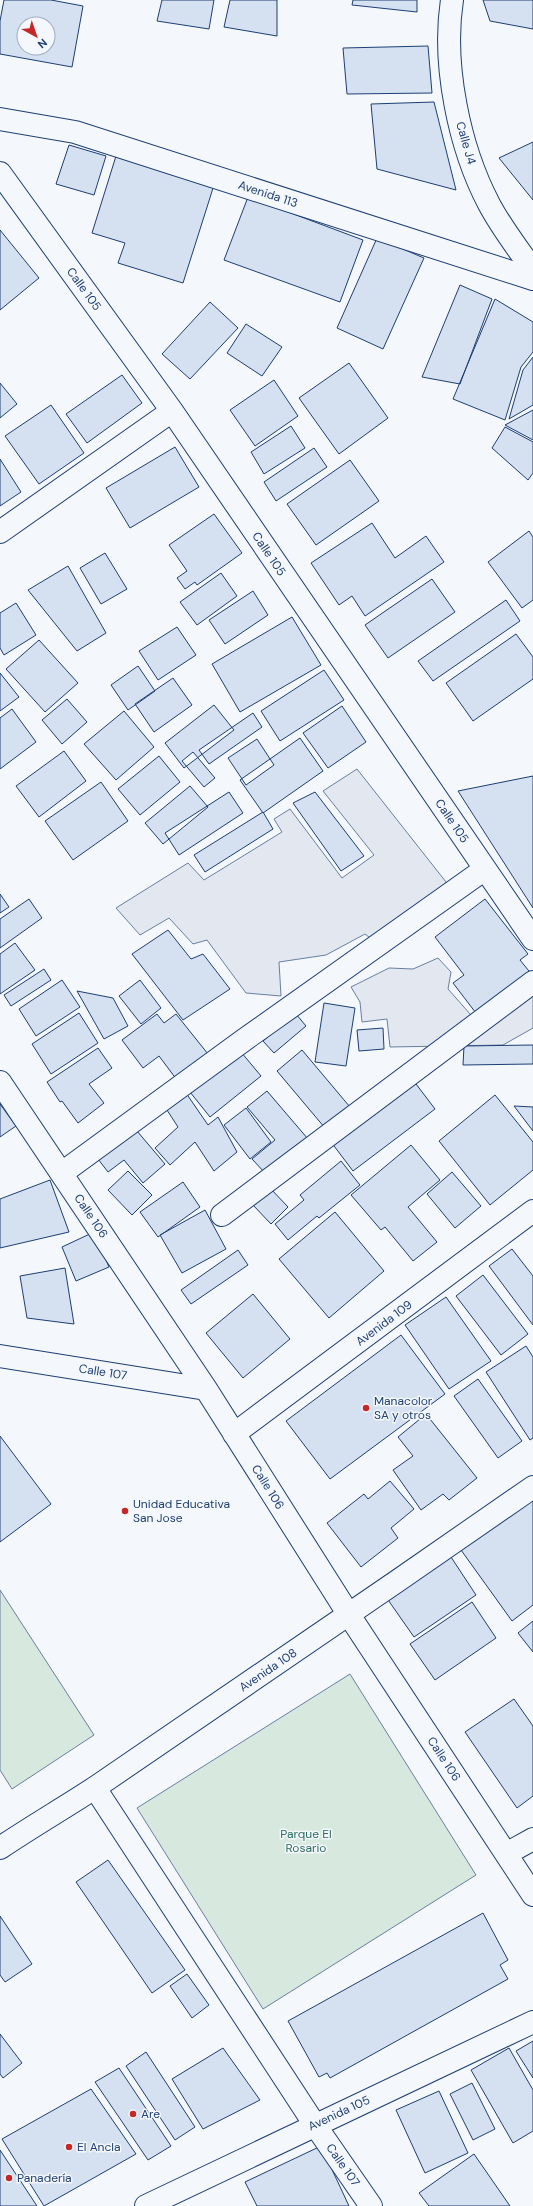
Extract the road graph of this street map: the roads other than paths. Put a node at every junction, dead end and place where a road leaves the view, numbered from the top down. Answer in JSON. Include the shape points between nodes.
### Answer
{"nodes":[{"id":1,"x":452,"y":0,"type":"edge"},
{"id":2,"x":0,"y":119,"type":"edge"},
{"id":3,"x":0,"y":172,"type":"edge"},
{"id":4,"x":533,"y":270,"type":"edge"},
{"id":5,"x":533,"y":279,"type":"edge"},
{"id":6,"x":172,"y":411,"type":"junction"},
{"id":7,"x":0,"y":532,"type":"edge"},
{"id":8,"x":485,"y":869,"type":"junction"},
{"id":9,"x":533,"y":939,"type":"edge"},
{"id":10,"x":533,"y":982,"type":"edge"},
{"id":11,"x":0,"y":1082,"type":"edge"},
{"id":12,"x":62,"y":1173,"type":"junction"},
{"id":13,"x":533,"y":1211,"type":"edge"},
{"id":14,"x":222,"y":1215,"type":"dead end"},
{"id":15,"x":0,"y":1356,"type":"edge"},
{"id":16,"x":206,"y":1389,"type":"junction"},
{"id":17,"x":234,"y":1434,"type":"junction"},
{"id":18,"x":533,"y":1487,"type":"edge"},
{"id":19,"x":349,"y":1615,"type":"junction"},
{"id":20,"x":95,"y":1788,"type":"junction"},
{"id":21,"x":533,"y":1839,"type":"edge"},
{"id":22,"x":0,"y":1848,"type":"edge"},
{"id":23,"x":506,"y":1854,"type":"junction"},
{"id":24,"x":533,"y":1895,"type":"edge"},
{"id":25,"x":533,"y":2022,"type":"edge"},
{"id":26,"x":315,"y":2125,"type":"junction"},
{"id":27,"x":146,"y":2206,"type":"edge"},
{"id":28,"x":371,"y":2206,"type":"edge"}],
"edges":[{"from":1,"to":4,"type":"street","name":"Calle J4","via":[[449,21],[453,86],[462,132],[475,173],[489,205]]},
{"from":2,"to":5,"type":"street","name":"Avenida 113","via":[[75,132]]},
{"from":3,"to":6,"type":"street","name":"Calle 105"},
{"from":6,"to":7,"type":"street"},
{"from":6,"to":8,"type":"street","name":"Calle 105"},
{"from":8,"to":9,"type":"street","name":"Calle 105"},
{"from":8,"to":12,"type":"street"},
{"from":10,"to":14,"type":"street"},
{"from":11,"to":12,"type":"street","name":"Calle 106"},
{"from":12,"to":16,"type":"street","name":"Calle 106"},
{"from":13,"to":17,"type":"street","name":"Avenida 109"},
{"from":15,"to":16,"type":"street","name":"Calle 107"},
{"from":16,"to":17,"type":"street","name":"Calle 106"},
{"from":17,"to":19,"type":"street","name":"Calle 106"},
{"from":18,"to":19,"type":"street","name":"Avenida 108"},
{"from":19,"to":20,"type":"street","name":"Avenida 108"},
{"from":19,"to":23,"type":"street","name":"Calle 106"},
{"from":20,"to":22,"type":"street","name":"Avenida 108"},
{"from":20,"to":26,"type":"street","name":"Calle 107"},
{"from":21,"to":23,"type":"street"},
{"from":23,"to":24,"type":"street","name":"Calle 106"},
{"from":25,"to":26,"type":"street","name":"Avenida 105"},
{"from":26,"to":27,"type":"street","name":"Avenida 105"},
{"from":26,"to":28,"type":"street","name":"Calle 107"}]}
